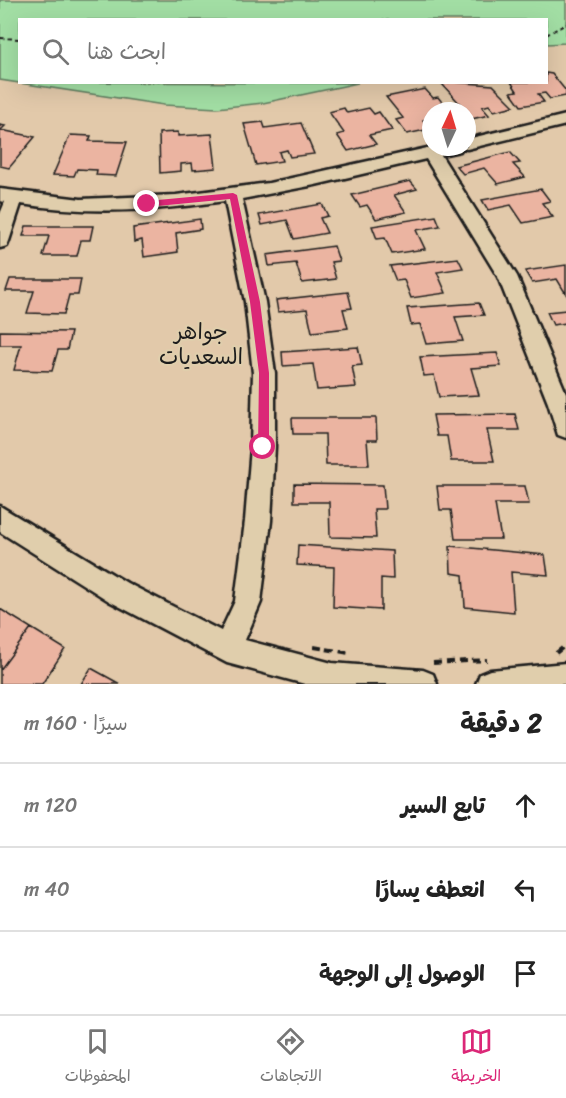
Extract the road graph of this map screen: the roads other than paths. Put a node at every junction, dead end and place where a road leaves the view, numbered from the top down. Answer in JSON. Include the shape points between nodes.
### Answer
{"nodes":[{"id":1,"x":566,"y":120,"type":"edge"},
{"id":2,"x":547,"y":124,"type":"junction"},
{"id":3,"x":566,"y":124,"type":"edge"},
{"id":4,"x":476,"y":142,"type":"edge"},
{"id":5,"x":422,"y":155,"type":"edge"},
{"id":6,"x":433,"y":156,"type":"edge"},
{"id":7,"x":233,"y":195,"type":"junction"},
{"id":8,"x":8,"y":196,"type":"edge"},
{"id":9,"x":0,"y":241,"type":"edge"},
{"id":10,"x":566,"y":428,"type":"edge"},
{"id":11,"x":0,"y":518,"type":"edge"},
{"id":12,"x":227,"y":649,"type":"junction"},
{"id":13,"x":492,"y":672,"type":"edge"},
{"id":14,"x":423,"y":673,"type":"edge"},
{"id":15,"x":566,"y":677,"type":"edge"}],
"edges":[{"from":1,"to":2,"type":"street"},
{"from":2,"to":3,"type":"street"},
{"from":2,"to":4,"type":"street"},
{"from":5,"to":7,"type":"street"},
{"from":6,"to":10,"type":"street","via":[[507,276]]},
{"from":7,"to":8,"type":"street","via":[[80,205]]},
{"from":7,"to":12,"type":"street","via":[[255,302],[264,373],[258,521],[248,602]]},
{"from":8,"to":9,"type":"street"},
{"from":11,"to":12,"type":"street","via":[[118,592]]},
{"from":12,"to":14,"type":"street","via":[[332,677]]},
{"from":13,"to":15,"type":"street"}]}
